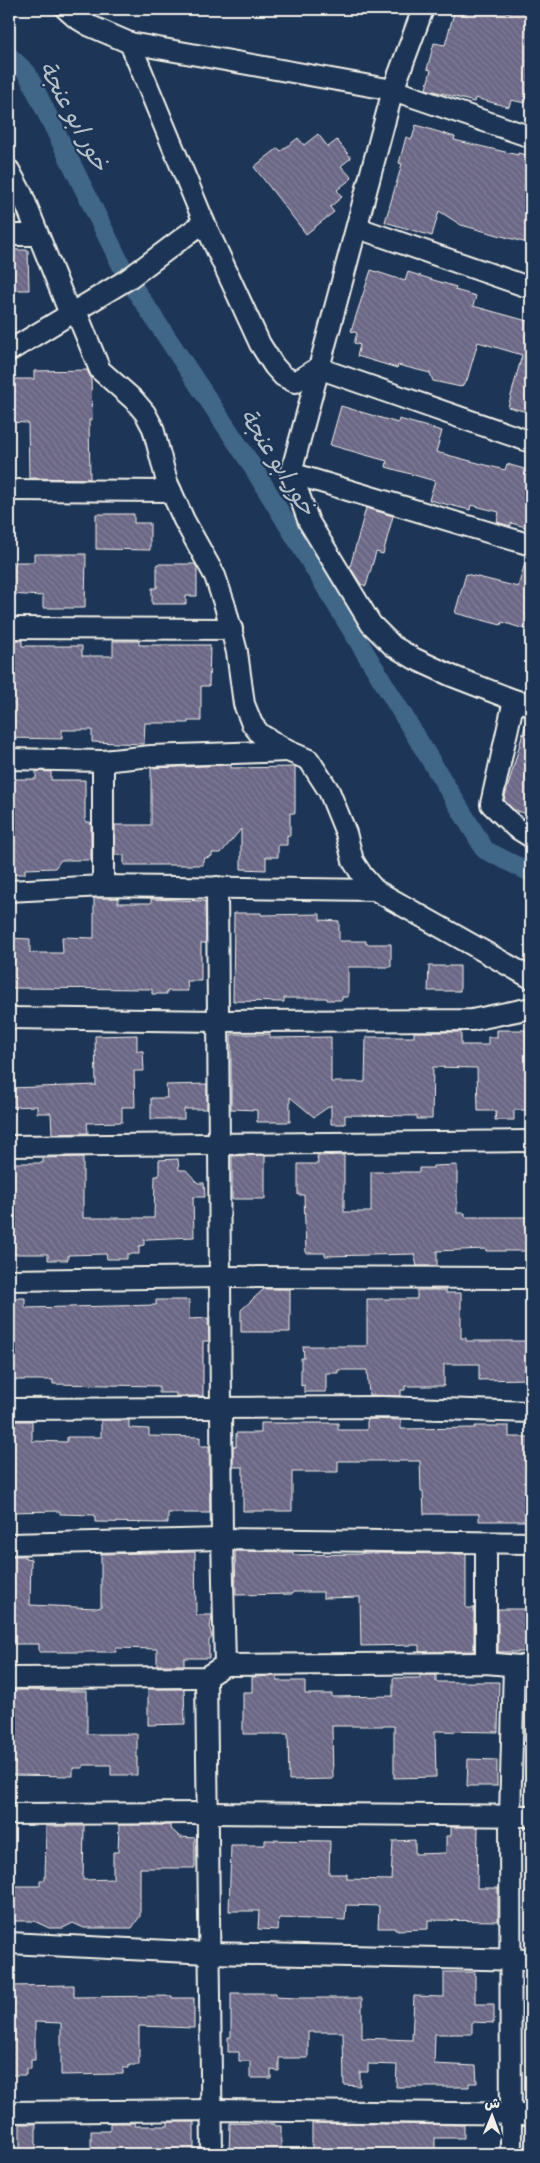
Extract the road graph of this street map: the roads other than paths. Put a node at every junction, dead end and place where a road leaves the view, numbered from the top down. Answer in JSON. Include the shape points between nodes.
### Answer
{"nodes":[{"id":1,"x":66,"y":9,"type":"edge"},
{"id":2,"x":423,"y":9,"type":"edge"},
{"id":3,"x":130,"y":43,"type":"junction"},
{"id":4,"x":394,"y":90,"type":"junction"},
{"id":5,"x":531,"y":137,"type":"edge"},
{"id":6,"x":9,"y":170,"type":"edge"},
{"id":7,"x":204,"y":222,"type":"junction"},
{"id":8,"x":358,"y":228,"type":"junction"},
{"id":9,"x":37,"y":235,"type":"junction"},
{"id":10,"x":9,"y":236,"type":"edge"},
{"id":11,"x":531,"y":288,"type":"edge"},
{"id":12,"x":73,"y":312,"type":"junction"},
{"id":13,"x":9,"y":351,"type":"edge"},
{"id":14,"x":318,"y":368,"type":"junction"},
{"id":15,"x":531,"y":442,"type":"edge"},
{"id":16,"x":291,"y":473,"type":"junction"},
{"id":17,"x":9,"y":490,"type":"edge"},
{"id":18,"x":171,"y":491,"type":"junction"},
{"id":19,"x":531,"y":545,"type":"edge"},
{"id":20,"x":9,"y":628,"type":"edge"},
{"id":21,"x":232,"y":629,"type":"junction"},
{"id":22,"x":523,"y":703,"type":"edge"},
{"id":23,"x":288,"y":750,"type":"junction"},
{"id":24,"x":9,"y":759,"type":"edge"},
{"id":25,"x":103,"y":761,"type":"junction"},
{"id":26,"x":531,"y":837,"type":"edge"},
{"id":27,"x":102,"y":886,"type":"junction"},
{"id":28,"x":217,"y":887,"type":"junction"},
{"id":29,"x":375,"y":890,"type":"junction"},
{"id":30,"x":9,"y":891,"type":"edge"},
{"id":31,"x":531,"y":978,"type":"edge"},
{"id":32,"x":531,"y":1008,"type":"edge"},
{"id":33,"x":9,"y":1018,"type":"edge"},
{"id":34,"x":218,"y":1021,"type":"junction"},
{"id":35,"x":531,"y":1141,"type":"edge"},
{"id":36,"x":219,"y":1144,"type":"junction"},
{"id":37,"x":9,"y":1146,"type":"edge"},
{"id":38,"x":220,"y":1277,"type":"junction"},
{"id":39,"x":531,"y":1278,"type":"edge"},
{"id":40,"x":9,"y":1280,"type":"edge"},
{"id":41,"x":221,"y":1407,"type":"junction"},
{"id":42,"x":9,"y":1409,"type":"edge"},
{"id":43,"x":531,"y":1412,"type":"edge"},
{"id":44,"x":222,"y":1539,"type":"junction"},
{"id":45,"x":486,"y":1543,"type":"junction"},
{"id":46,"x":531,"y":1543,"type":"edge"},
{"id":47,"x":9,"y":1544,"type":"edge"},
{"id":48,"x":486,"y":1663,"type":"junction"},
{"id":49,"x":225,"y":1665,"type":"junction"},
{"id":50,"x":523,"y":1667,"type":"edge"},
{"id":51,"x":206,"y":1677,"type":"junction"},
{"id":52,"x":9,"y":1678,"type":"edge"},
{"id":53,"x":208,"y":1813,"type":"junction"},
{"id":54,"x":9,"y":1814,"type":"edge"},
{"id":55,"x":510,"y":1816,"type":"junction"},
{"id":56,"x":531,"y":1816,"type":"edge"},
{"id":57,"x":9,"y":1943,"type":"edge"},
{"id":58,"x":209,"y":1952,"type":"junction"},
{"id":59,"x":510,"y":1960,"type":"junction"},
{"id":60,"x":531,"y":1960,"type":"edge"},
{"id":61,"x":212,"y":2110,"type":"junction"},
{"id":62,"x":9,"y":2112,"type":"edge"},
{"id":63,"x":510,"y":2114,"type":"junction"},
{"id":64,"x":531,"y":2114,"type":"edge"},
{"id":65,"x":212,"y":2154,"type":"edge"},
{"id":66,"x":511,"y":2154,"type":"edge"}],
"edges":[{"from":1,"to":3,"type":"street","via":[[88,25]]},
{"from":2,"to":4,"type":"street"},
{"from":3,"to":4,"type":"street"},
{"from":3,"to":7,"type":"street"},
{"from":4,"to":5,"type":"street"},
{"from":4,"to":8,"type":"street"},
{"from":6,"to":9,"type":"street"},
{"from":7,"to":12,"type":"street","via":[[128,279]]},
{"from":7,"to":14,"type":"street","via":[[260,344],[274,366],[295,382]]},
{"from":8,"to":11,"type":"street"},
{"from":8,"to":14,"type":"street"},
{"from":9,"to":10,"type":"street"},
{"from":9,"to":12,"type":"street"},
{"from":12,"to":13,"type":"street"},
{"from":12,"to":18,"type":"street","via":[[100,370],[145,413],[153,428]]},
{"from":14,"to":15,"type":"street"},
{"from":14,"to":16,"type":"street"},
{"from":16,"to":19,"type":"street"},
{"from":16,"to":22,"type":"street","via":[[309,522],[371,624],[393,646],[452,676]]},
{"from":17,"to":18,"type":"street"},
{"from":18,"to":21,"type":"street","via":[[215,576]]},
{"from":20,"to":21,"type":"street"},
{"from":21,"to":23,"type":"street","via":[[244,704],[252,724],[260,734]]},
{"from":22,"to":26,"type":"street","via":[[491,804]]},
{"from":23,"to":25,"type":"street"},
{"from":23,"to":29,"type":"street","via":[[310,760],[346,833],[353,861]]},
{"from":24,"to":25,"type":"street"},
{"from":25,"to":27,"type":"street"},
{"from":27,"to":28,"type":"street"},
{"from":27,"to":30,"type":"street"},
{"from":28,"to":29,"type":"street"},
{"from":28,"to":34,"type":"street"},
{"from":29,"to":31,"type":"street"},
{"from":32,"to":34,"type":"street","via":[[472,1020]]},
{"from":33,"to":34,"type":"street"},
{"from":34,"to":36,"type":"street"},
{"from":35,"to":36,"type":"street"},
{"from":36,"to":37,"type":"street"},
{"from":36,"to":38,"type":"street"},
{"from":38,"to":39,"type":"street"},
{"from":38,"to":40,"type":"street"},
{"from":38,"to":41,"type":"street"},
{"from":41,"to":42,"type":"street"},
{"from":41,"to":43,"type":"street","via":[[382,1407]]},
{"from":41,"to":44,"type":"street"},
{"from":44,"to":45,"type":"street"},
{"from":44,"to":47,"type":"street"},
{"from":44,"to":49,"type":"street"},
{"from":45,"to":46,"type":"street"},
{"from":45,"to":48,"type":"street"},
{"from":48,"to":49,"type":"street"},
{"from":48,"to":50,"type":"street"},
{"from":49,"to":51,"type":"street"},
{"from":50,"to":55,"type":"street"},
{"from":51,"to":52,"type":"street"},
{"from":51,"to":53,"type":"street"},
{"from":53,"to":54,"type":"street"},
{"from":53,"to":55,"type":"street"},
{"from":53,"to":58,"type":"street"},
{"from":55,"to":56,"type":"street"},
{"from":55,"to":59,"type":"street"},
{"from":57,"to":58,"type":"street"},
{"from":58,"to":59,"type":"street"},
{"from":58,"to":61,"type":"street"},
{"from":59,"to":60,"type":"street"},
{"from":59,"to":63,"type":"street"},
{"from":61,"to":62,"type":"street"},
{"from":61,"to":63,"type":"street"},
{"from":61,"to":65,"type":"street"},
{"from":63,"to":64,"type":"street"},
{"from":63,"to":66,"type":"street"}]}
